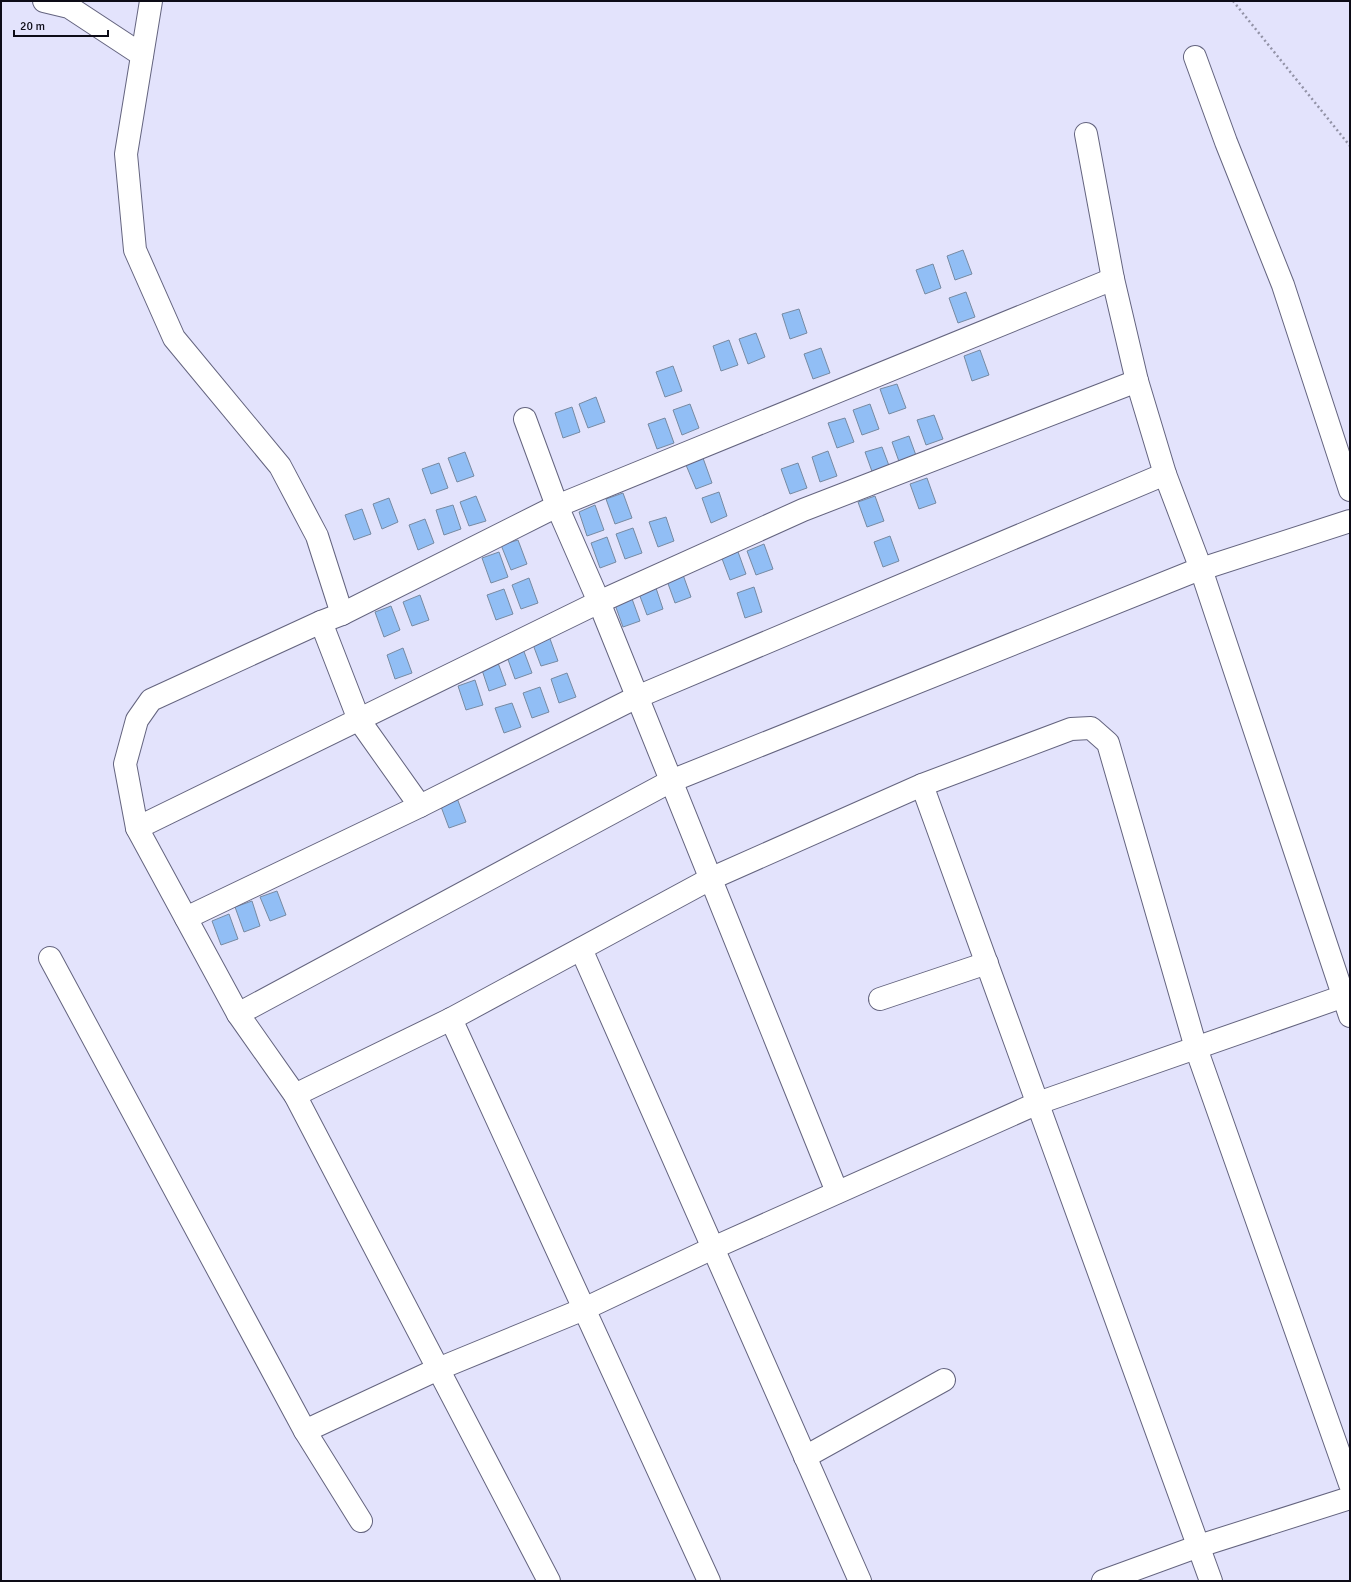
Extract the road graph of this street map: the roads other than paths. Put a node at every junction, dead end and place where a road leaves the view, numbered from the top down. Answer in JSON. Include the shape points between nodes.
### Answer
{"nodes":[{"id":1,"x":44,"y":1,"type":"edge"},
{"id":2,"x":150,"y":1,"type":"edge"},
{"id":3,"x":142,"y":55,"type":"junction"},
{"id":4,"x":1196,"y":57,"type":"dead end"},
{"id":5,"x":1086,"y":134,"type":"dead end"},
{"id":6,"x":1113,"y":278,"type":"junction"},
{"id":7,"x":1137,"y":381,"type":"junction"},
{"id":8,"x":524,"y":419,"type":"dead end"},
{"id":9,"x":1165,"y":474,"type":"junction"},
{"id":10,"x":1350,"y":490,"type":"edge"},
{"id":11,"x":557,"y":506,"type":"junction"},
{"id":12,"x":1350,"y":521,"type":"edge"},
{"id":13,"x":1201,"y":569,"type":"junction"},
{"id":14,"x":599,"y":602,"type":"junction"},
{"id":15,"x":342,"y":614,"type":"junction"},
{"id":16,"x":320,"y":622,"type":"junction"},
{"id":17,"x":637,"y":697,"type":"junction"},
{"id":18,"x":359,"y":720,"type":"junction"},
{"id":19,"x":671,"y":781,"type":"junction"},
{"id":20,"x":922,"y":785,"type":"junction"},
{"id":21,"x":420,"y":806,"type":"junction"},
{"id":22,"x":136,"y":828,"type":"junction"},
{"id":23,"x":710,"y":879,"type":"junction"},
{"id":24,"x":186,"y":918,"type":"junction"},
{"id":25,"x":581,"y":949,"type":"junction"},
{"id":26,"x":50,"y":958,"type":"dead end"},
{"id":27,"x":987,"y":963,"type":"junction"},
{"id":28,"x":1346,"y":994,"type":"edge"},
{"id":29,"x":880,"y":999,"type":"dead end"},
{"id":30,"x":238,"y":1014,"type":"junction"},
{"id":31,"x":1350,"y":1016,"type":"edge"},
{"id":32,"x":451,"y":1019,"type":"junction"},
{"id":33,"x":1196,"y":1048,"type":"junction"},
{"id":34,"x":295,"y":1095,"type":"junction"},
{"id":35,"x":1038,"y":1103,"type":"junction"},
{"id":36,"x":837,"y":1192,"type":"junction"},
{"id":37,"x":713,"y":1248,"type":"junction"},
{"id":38,"x":584,"y":1309,"type":"junction"},
{"id":39,"x":438,"y":1369,"type":"junction"},
{"id":40,"x":944,"y":1380,"type":"dead end"},
{"id":41,"x":305,"y":1431,"type":"junction"},
{"id":42,"x":805,"y":1457,"type":"junction"},
{"id":43,"x":1350,"y":1484,"type":"edge"},
{"id":44,"x":1350,"y":1498,"type":"edge"},
{"id":45,"x":361,"y":1521,"type":"dead end"},
{"id":46,"x":1199,"y":1546,"type":"junction"},
{"id":47,"x":549,"y":1581,"type":"edge"},
{"id":48,"x":709,"y":1581,"type":"edge"},
{"id":49,"x":860,"y":1581,"type":"edge"},
{"id":50,"x":1104,"y":1581,"type":"edge"},
{"id":51,"x":1211,"y":1581,"type":"edge"}],
"edges":[{"from":1,"to":3,"type":"street","via":[[68,7]]},
{"from":2,"to":3,"type":"street"},
{"from":3,"to":15,"type":"street","via":[[126,154],[135,250],[174,338],[280,466],[318,536]]},
{"from":4,"to":10,"type":"street","via":[[1226,142],[1283,285]]},
{"from":5,"to":6,"type":"street"},
{"from":6,"to":7,"type":"street"},
{"from":6,"to":11,"type":"street"},
{"from":7,"to":9,"type":"street"},
{"from":7,"to":14,"type":"street","via":[[803,510]]},
{"from":8,"to":11,"type":"street"},
{"from":9,"to":13,"type":"street"},
{"from":9,"to":17,"type":"street"},
{"from":11,"to":14,"type":"street"},
{"from":11,"to":15,"type":"street"},
{"from":12,"to":13,"type":"street"},
{"from":13,"to":19,"type":"street"},
{"from":13,"to":28,"type":"street"},
{"from":14,"to":17,"type":"street"},
{"from":14,"to":18,"type":"street"},
{"from":15,"to":16,"type":"street"},
{"from":16,"to":18,"type":"street"},
{"from":16,"to":22,"type":"street","via":[[151,700],[137,720],[125,764]]},
{"from":17,"to":19,"type":"street"},
{"from":17,"to":21,"type":"street"},
{"from":18,"to":21,"type":"street"},
{"from":18,"to":22,"type":"street"},
{"from":19,"to":23,"type":"street"},
{"from":19,"to":30,"type":"street"},
{"from":20,"to":23,"type":"street"},
{"from":20,"to":27,"type":"street"},
{"from":20,"to":33,"type":"street","via":[[1071,729],[1091,728],[1108,743]]},
{"from":21,"to":24,"type":"street"},
{"from":22,"to":24,"type":"street"},
{"from":23,"to":25,"type":"street"},
{"from":23,"to":36,"type":"street"},
{"from":24,"to":30,"type":"street"},
{"from":25,"to":32,"type":"street"},
{"from":25,"to":37,"type":"street"},
{"from":26,"to":41,"type":"street"},
{"from":27,"to":29,"type":"street"},
{"from":27,"to":35,"type":"street"},
{"from":28,"to":31,"type":"street"},
{"from":28,"to":33,"type":"street"},
{"from":30,"to":34,"type":"street"},
{"from":32,"to":34,"type":"street"},
{"from":32,"to":38,"type":"street"},
{"from":33,"to":35,"type":"street"},
{"from":33,"to":43,"type":"street"},
{"from":34,"to":39,"type":"street"},
{"from":35,"to":36,"type":"street"},
{"from":35,"to":46,"type":"street"},
{"from":36,"to":37,"type":"street"},
{"from":37,"to":38,"type":"street"},
{"from":37,"to":42,"type":"street"},
{"from":38,"to":39,"type":"street"},
{"from":38,"to":48,"type":"street"},
{"from":39,"to":41,"type":"street"},
{"from":39,"to":47,"type":"street"},
{"from":40,"to":42,"type":"street"},
{"from":41,"to":45,"type":"street"},
{"from":42,"to":49,"type":"street"},
{"from":44,"to":46,"type":"street"},
{"from":46,"to":50,"type":"street"},
{"from":46,"to":51,"type":"street"}]}
